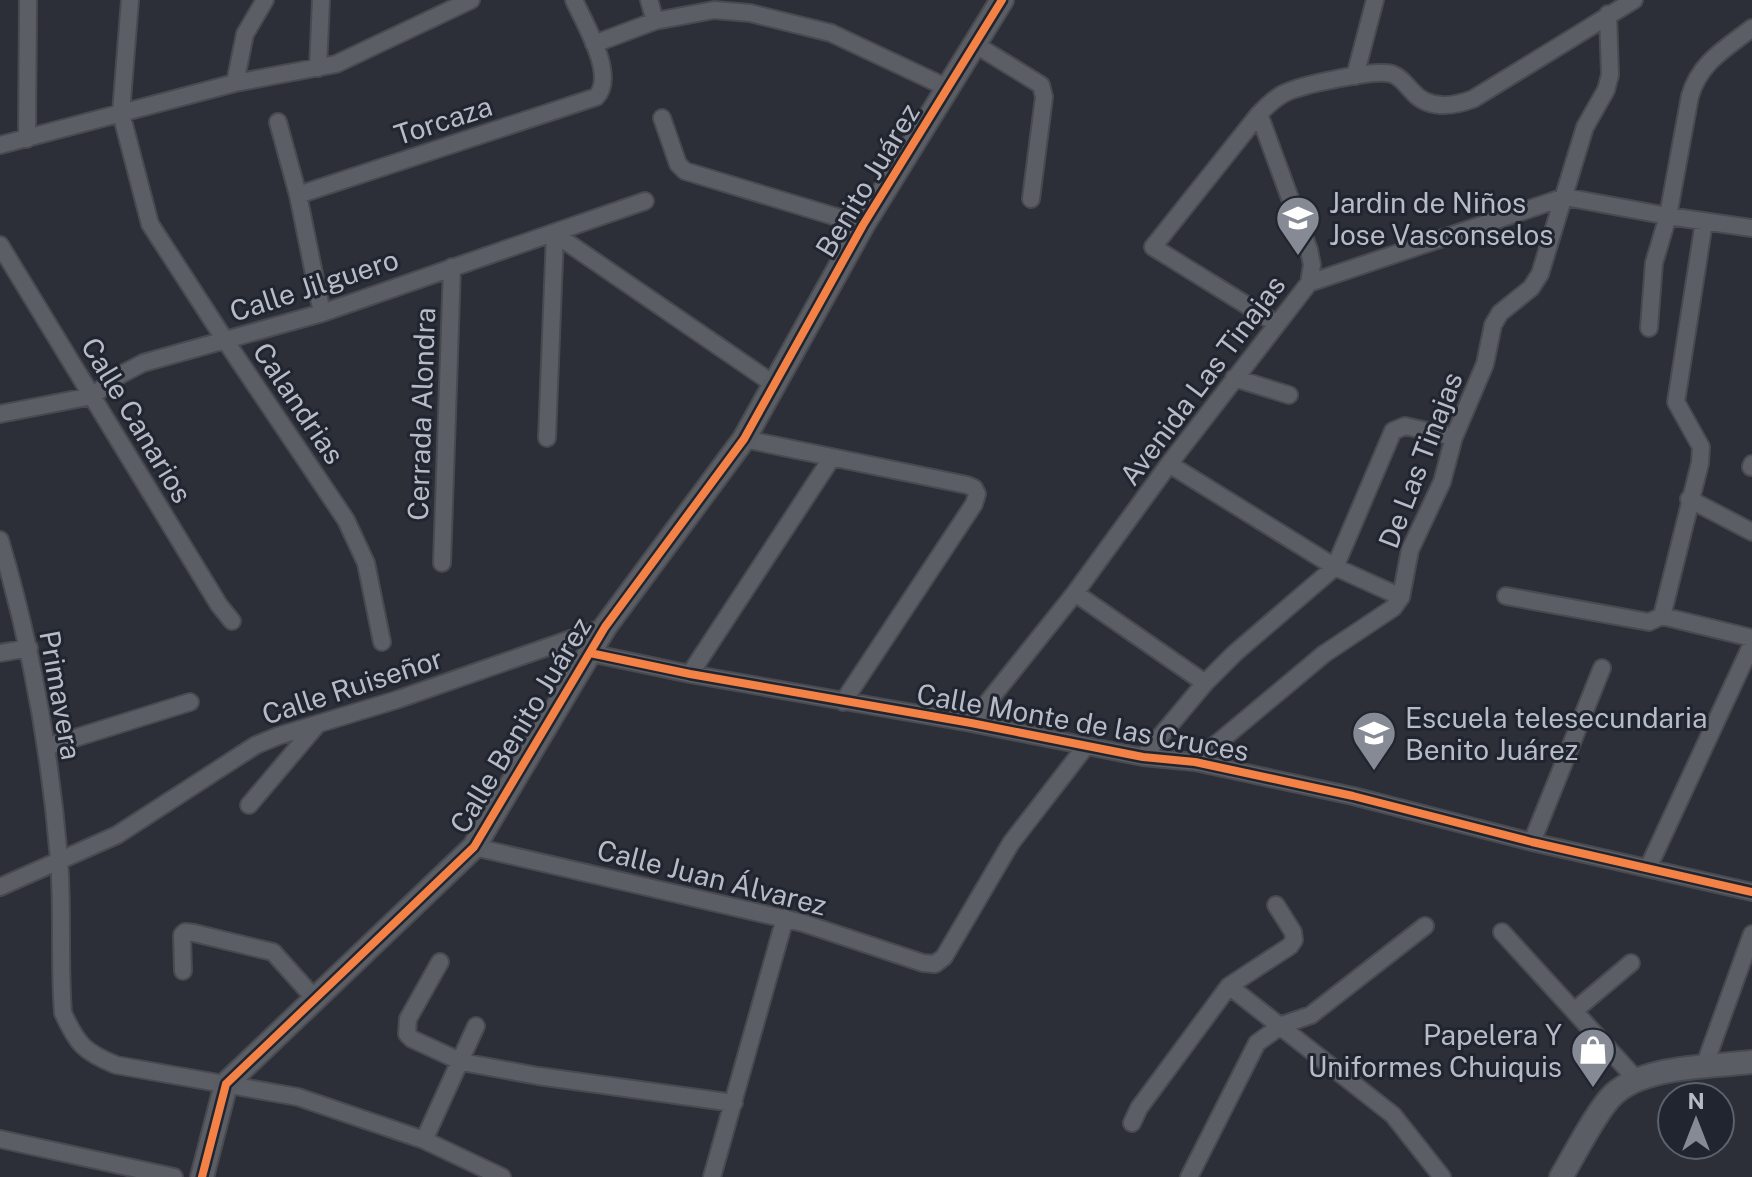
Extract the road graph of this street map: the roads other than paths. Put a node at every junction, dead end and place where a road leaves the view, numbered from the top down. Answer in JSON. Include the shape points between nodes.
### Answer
{"nodes":[{"id":1,"x":28,"y":0,"type":"edge"},
{"id":2,"x":130,"y":0,"type":"edge"},
{"id":3,"x":265,"y":0,"type":"edge"},
{"id":4,"x":321,"y":0,"type":"edge"},
{"id":5,"x":471,"y":0,"type":"edge"},
{"id":6,"x":574,"y":0,"type":"edge"},
{"id":7,"x":649,"y":0,"type":"edge"},
{"id":8,"x":1002,"y":0,"type":"edge"},
{"id":9,"x":1375,"y":0,"type":"edge"},
{"id":10,"x":1634,"y":0,"type":"edge"},
{"id":11,"x":1608,"y":14,"type":"junction"},
{"id":12,"x":655,"y":21,"type":"junction"},
{"id":13,"x":1752,"y":28,"type":"edge"},
{"id":14,"x":594,"y":44,"type":"junction"},
{"id":15,"x":976,"y":45,"type":"junction"},
{"id":16,"x":318,"y":68,"type":"junction"},
{"id":17,"x":1355,"y":76,"type":"junction"},
{"id":18,"x":235,"y":83,"type":"junction"},
{"id":19,"x":948,"y":88,"type":"junction"},
{"id":20,"x":121,"y":113,"type":"junction"},
{"id":21,"x":1259,"y":114,"type":"junction"},
{"id":22,"x":662,"y":118,"type":"dead end"},
{"id":23,"x":278,"y":122,"type":"dead end"},
{"id":24,"x":27,"y":139,"type":"junction"},
{"id":25,"x":0,"y":145,"type":"edge"},
{"id":26,"x":298,"y":195,"type":"junction"},
{"id":27,"x":1565,"y":197,"type":"junction"},
{"id":28,"x":1031,"y":199,"type":"dead end"},
{"id":29,"x":645,"y":201,"type":"dead end"},
{"id":30,"x":1668,"y":216,"type":"junction"},
{"id":31,"x":1704,"y":222,"type":"junction"},
{"id":32,"x":863,"y":225,"type":"junction"},
{"id":33,"x":1752,"y":228,"type":"edge"},
{"id":34,"x":555,"y":234,"type":"junction"},
{"id":35,"x":0,"y":245,"type":"edge"},
{"id":36,"x":452,"y":267,"type":"junction"},
{"id":37,"x":1309,"y":283,"type":"junction"},
{"id":38,"x":322,"y":313,"type":"junction"},
{"id":39,"x":1277,"y":324,"type":"junction"},
{"id":40,"x":1649,"y":328,"type":"dead end"},
{"id":41,"x":225,"y":340,"type":"junction"},
{"id":42,"x":1234,"y":378,"type":"junction"},
{"id":43,"x":775,"y":385,"type":"junction"},
{"id":44,"x":1289,"y":395,"type":"dead end"},
{"id":45,"x":92,"y":396,"type":"junction"},
{"id":46,"x":0,"y":414,"type":"edge"},
{"id":47,"x":1454,"y":437,"type":"junction"},
{"id":48,"x":547,"y":438,"type":"dead end"},
{"id":49,"x":744,"y":439,"type":"junction"},
{"id":50,"x":831,"y":459,"type":"junction"},
{"id":51,"x":1169,"y":464,"type":"junction"},
{"id":52,"x":1689,"y":499,"type":"junction"},
{"id":53,"x":1752,"y":532,"type":"edge"},
{"id":54,"x":0,"y":542,"type":"edge"},
{"id":55,"x":442,"y":563,"type":"dead end"},
{"id":56,"x":1335,"y":567,"type":"junction"},
{"id":57,"x":1075,"y":593,"type":"junction"},
{"id":58,"x":1506,"y":596,"type":"dead end"},
{"id":59,"x":1401,"y":597,"type":"junction"},
{"id":60,"x":1662,"y":616,"type":"junction"},
{"id":61,"x":232,"y":621,"type":"dead end"},
{"id":62,"x":605,"y":627,"type":"junction"},
{"id":63,"x":1752,"y":641,"type":"edge"},
{"id":64,"x":382,"y":642,"type":"dead end"},
{"id":65,"x":29,"y":648,"type":"junction"},
{"id":66,"x":0,"y":653,"type":"edge"},
{"id":67,"x":590,"y":653,"type":"junction"},
{"id":68,"x":1602,"y":668,"type":"dead end"},
{"id":69,"x":690,"y":674,"type":"junction"},
{"id":70,"x":1205,"y":683,"type":"junction"},
{"id":71,"x":190,"y":702,"type":"dead end"},
{"id":72,"x":843,"y":702,"type":"junction"},
{"id":73,"x":971,"y":723,"type":"junction"},
{"id":74,"x":316,"y":726,"type":"junction"},
{"id":75,"x":1086,"y":746,"type":"junction"},
{"id":76,"x":46,"y":747,"type":"junction"},
{"id":77,"x":1143,"y":757,"type":"junction"},
{"id":78,"x":1195,"y":762,"type":"junction"},
{"id":79,"x":249,"y":805,"type":"dead end"},
{"id":80,"x":1532,"y":842,"type":"junction"},
{"id":81,"x":474,"y":847,"type":"junction"},
{"id":82,"x":59,"y":862,"type":"junction"},
{"id":83,"x":1648,"y":868,"type":"junction"},
{"id":84,"x":0,"y":887,"type":"edge"},
{"id":85,"x":1752,"y":892,"type":"edge"},
{"id":86,"x":1276,"y":905,"type":"dead end"},
{"id":87,"x":785,"y":918,"type":"junction"},
{"id":88,"x":1425,"y":926,"type":"dead end"},
{"id":89,"x":1502,"y":932,"type":"dead end"},
{"id":90,"x":1752,"y":934,"type":"edge"},
{"id":91,"x":440,"y":962,"type":"dead end"},
{"id":92,"x":1631,"y":963,"type":"dead end"},
{"id":93,"x":183,"y":971,"type":"dead end"},
{"id":94,"x":1229,"y":986,"type":"junction"},
{"id":95,"x":316,"y":1000,"type":"junction"},
{"id":96,"x":1574,"y":1011,"type":"junction"},
{"id":97,"x":1282,"y":1025,"type":"junction"},
{"id":98,"x":476,"y":1026,"type":"dead end"},
{"id":99,"x":462,"y":1062,"type":"junction"},
{"id":100,"x":1752,"y":1062,"type":"edge"},
{"id":101,"x":1704,"y":1067,"type":"junction"},
{"id":102,"x":1636,"y":1079,"type":"junction"},
{"id":103,"x":226,"y":1084,"type":"junction"},
{"id":104,"x":734,"y":1103,"type":"junction"},
{"id":105,"x":1136,"y":1115,"type":"dead end"},
{"id":106,"x":0,"y":1139,"type":"edge"},
{"id":107,"x":424,"y":1140,"type":"junction"},
{"id":108,"x":174,"y":1177,"type":"edge"},
{"id":109,"x":202,"y":1177,"type":"edge"},
{"id":110,"x":502,"y":1177,"type":"edge"},
{"id":111,"x":712,"y":1177,"type":"edge"},
{"id":112,"x":1189,"y":1177,"type":"edge"},
{"id":113,"x":1442,"y":1177,"type":"edge"},
{"id":114,"x":1561,"y":1177,"type":"edge"}],
"edges":[{"from":1,"to":24,"type":"street"},
{"from":2,"to":20,"type":"street","name":"Calandrias"},
{"from":3,"to":18,"type":"street","via":[[245,34]]},
{"from":4,"to":16,"type":"street"},
{"from":5,"to":16,"type":"street"},
{"from":6,"to":14,"type":"street"},
{"from":7,"to":12,"type":"street"},
{"from":8,"to":15,"type":"street","name":"Benito Juárez"},
{"from":9,"to":17,"type":"street"},
{"from":10,"to":11,"type":"street"},
{"from":11,"to":17,"type":"street","via":[[1455,106],[1421,100],[1393,74]]},
{"from":11,"to":27,"type":"street","name":"De Las Tinajas","via":[[1610,75],[1585,127]]},
{"from":12,"to":14,"type":"street"},
{"from":12,"to":19,"type":"street","via":[[714,10],[787,21],[831,33]]},
{"from":13,"to":30,"type":"street","via":[[1695,78]]},
{"from":14,"to":26,"type":"street","name":"Torcaza","via":[[604,85],[596,97]]},
{"from":15,"to":19,"type":"street","name":"Benito Juárez"},
{"from":15,"to":28,"type":"street","via":[[1041,85],[1044,97]]},
{"from":16,"to":18,"type":"street"},
{"from":17,"to":21,"type":"street","via":[[1285,93]]},
{"from":18,"to":20,"type":"street"},
{"from":19,"to":32,"type":"street","name":"Benito Juárez"},
{"from":20,"to":24,"type":"street"},
{"from":20,"to":41,"type":"street","name":"Calandrias","via":[[150,224]]},
{"from":21,"to":37,"type":"street","via":[[1309,250]]},
{"from":21,"to":39,"type":"street","via":[[1153,247]]},
{"from":22,"to":32,"type":"street","via":[[685,171]]},
{"from":23,"to":26,"type":"street"},
{"from":24,"to":25,"type":"street"},
{"from":26,"to":38,"type":"street"},
{"from":27,"to":30,"type":"street"},
{"from":27,"to":37,"type":"street","name":"Avenida Las Tinajas"},
{"from":27,"to":47,"type":"street","name":"De Las Tinajas","via":[[1540,274],[1493,325],[1485,364]]},
{"from":29,"to":34,"type":"street","name":"Calle Jilguero"},
{"from":30,"to":31,"type":"street"},
{"from":30,"to":40,"type":"street","via":[[1654,263]]},
{"from":31,"to":33,"type":"street"},
{"from":31,"to":52,"type":"street","via":[[1676,402],[1701,447]]},
{"from":32,"to":43,"type":"street","name":"Benito Juárez"},
{"from":34,"to":36,"type":"street","name":"Calle Jilguero"},
{"from":34,"to":43,"type":"street"},
{"from":34,"to":48,"type":"street"},
{"from":35,"to":45,"type":"street","name":"Calle Canarios"},
{"from":36,"to":38,"type":"street","name":"Calle Jilguero"},
{"from":36,"to":55,"type":"street","name":"Cerrada Alondra"},
{"from":37,"to":39,"type":"street","name":"Avenida Las Tinajas"},
{"from":38,"to":41,"type":"street","name":"Calle Jilguero"},
{"from":39,"to":42,"type":"street","name":"Avenida Las Tinajas"},
{"from":41,"to":45,"type":"street","name":"Calle Jilguero","via":[[143,363]]},
{"from":41,"to":64,"type":"street","name":"Calandrias","via":[[346,520],[366,563]]},
{"from":42,"to":44,"type":"street"},
{"from":42,"to":51,"type":"street","name":"Avenida Las Tinajas"},
{"from":43,"to":49,"type":"street","name":"Calle Benito Juárez"},
{"from":45,"to":46,"type":"street","name":"Calle Jilguero"},
{"from":45,"to":61,"type":"street","name":"Calle Canarios"},
{"from":47,"to":56,"type":"street","via":[[1410,427],[1399,428],[1390,437]]},
{"from":47,"to":59,"type":"street","name":"De Las Tinajas","via":[[1442,482],[1410,550]]},
{"from":49,"to":50,"type":"street"},
{"from":49,"to":62,"type":"street","name":"Calle Benito Juárez"},
{"from":50,"to":69,"type":"street"},
{"from":50,"to":72,"type":"street","via":[[967,485],[977,494]]},
{"from":51,"to":56,"type":"street"},
{"from":51,"to":57,"type":"street","name":"Avenida Las Tinajas"},
{"from":52,"to":53,"type":"street"},
{"from":52,"to":60,"type":"street"},
{"from":54,"to":65,"type":"street","name":"Primavera"},
{"from":56,"to":59,"type":"street"},
{"from":56,"to":70,"type":"street"},
{"from":57,"to":70,"type":"street"},
{"from":57,"to":73,"type":"street","name":"Avenida Las Tinajas"},
{"from":58,"to":60,"type":"street","via":[[1649,622]]},
{"from":59,"to":78,"type":"street"},
{"from":60,"to":63,"type":"street"},
{"from":62,"to":67,"type":"street","name":"Calle Benito Juárez"},
{"from":62,"to":74,"type":"street","name":"Calle Ruiseñor"},
{"from":63,"to":83,"type":"street"},
{"from":65,"to":66,"type":"street"},
{"from":65,"to":76,"type":"street","name":"Primavera"},
{"from":67,"to":69,"type":"street","name":"Calle Monte de las Cruces"},
{"from":67,"to":81,"type":"street","name":"Calle Benito Juárez"},
{"from":68,"to":80,"type":"street"},
{"from":69,"to":72,"type":"street","name":"Calle Monte de las Cruces"},
{"from":70,"to":77,"type":"street"},
{"from":71,"to":76,"type":"street"},
{"from":72,"to":73,"type":"street","name":"Calle Monte de las Cruces"},
{"from":73,"to":75,"type":"street","name":"Calle Monte de las Cruces"},
{"from":74,"to":79,"type":"street"},
{"from":74,"to":82,"type":"street","name":"Calle Ruiseñor","via":[[256,745],[117,835]]},
{"from":75,"to":77,"type":"street","name":"Calle Monte de las Cruces"},
{"from":75,"to":87,"type":"street","name":"Calle Juan Álvarez","via":[[1011,843],[935,964]]},
{"from":76,"to":82,"type":"street","name":"Primavera"},
{"from":77,"to":78,"type":"street","name":"Calle Monte de las Cruces"},
{"from":78,"to":80,"type":"street","name":"Calle Monte de las Cruces"},
{"from":80,"to":83,"type":"street","name":"Calle Monte de las Cruces"},
{"from":81,"to":87,"type":"street","name":"Calle Juan Álvarez"},
{"from":81,"to":95,"type":"street","name":"Calle Benito Juárez"},
{"from":82,"to":84,"type":"street","name":"Calle Ruiseñor"},
{"from":82,"to":103,"type":"street","name":"Primavera","via":[[63,1013],[73,1034],[91,1054],[116,1065]]},
{"from":83,"to":85,"type":"street","name":"Calle Monte de las Cruces"},
{"from":86,"to":94,"type":"street","via":[[1294,940]]},
{"from":87,"to":104,"type":"street"},
{"from":88,"to":97,"type":"street","via":[[1311,1015]]},
{"from":89,"to":96,"type":"street"},
{"from":90,"to":101,"type":"street"},
{"from":91,"to":99,"type":"street","via":[[408,1019],[407,1034]]},
{"from":92,"to":96,"type":"street"},
{"from":93,"to":95,"type":"street","via":[[182,935],[194,933],[273,952]]},
{"from":94,"to":97,"type":"street"},
{"from":94,"to":105,"type":"street"},
{"from":95,"to":103,"type":"street","name":"Calle Benito Juárez"},
{"from":96,"to":102,"type":"street"},
{"from":97,"to":112,"type":"street","via":[[1257,1043]]},
{"from":97,"to":113,"type":"street","via":[[1393,1115]]},
{"from":98,"to":99,"type":"street"},
{"from":99,"to":104,"type":"street"},
{"from":99,"to":107,"type":"street"},
{"from":100,"to":101,"type":"street"},
{"from":101,"to":102,"type":"street"},
{"from":102,"to":114,"type":"street","via":[[1609,1098]]},
{"from":103,"to":107,"type":"street","name":"Primavera","via":[[298,1097]]},
{"from":103,"to":109,"type":"street"},
{"from":104,"to":111,"type":"street"},
{"from":106,"to":108,"type":"street"},
{"from":107,"to":110,"type":"street","name":"Primavera"}]}
